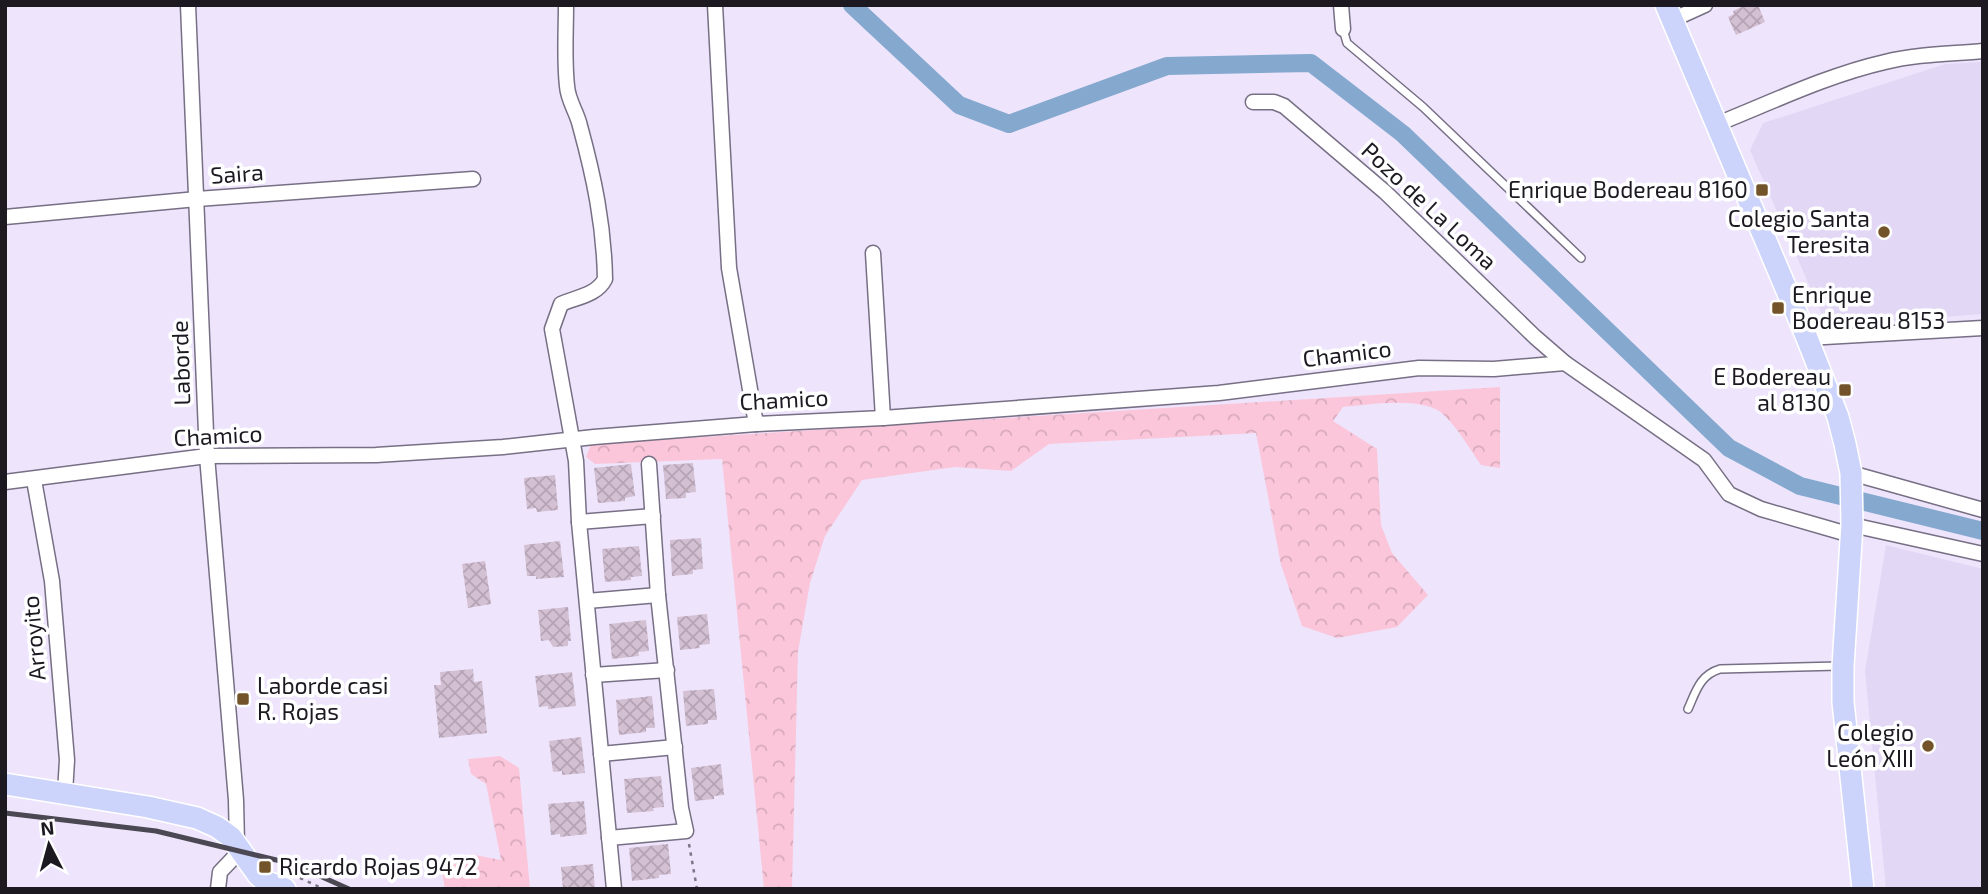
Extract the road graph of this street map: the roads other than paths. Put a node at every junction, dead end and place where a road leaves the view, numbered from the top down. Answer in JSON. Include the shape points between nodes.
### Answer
{"nodes":[{"id":1,"x":188,"y":5,"type":"edge"},
{"id":2,"x":566,"y":5,"type":"edge"},
{"id":3,"x":715,"y":5,"type":"edge"},
{"id":4,"x":1341,"y":5,"type":"edge"},
{"id":5,"x":1706,"y":5,"type":"edge"},
{"id":6,"x":1669,"y":13,"type":"edge"},
{"id":7,"x":1343,"y":29,"type":"joint"},
{"id":8,"x":1983,"y":51,"type":"edge"},
{"id":9,"x":1253,"y":102,"type":"dead end"},
{"id":10,"x":1717,"y":124,"type":"junction"},
{"id":11,"x":473,"y":179,"type":"dead end"},
{"id":12,"x":197,"y":199,"type":"junction"},
{"id":13,"x":5,"y":217,"type":"edge"},
{"id":14,"x":873,"y":253,"type":"dead end"},
{"id":15,"x":1581,"y":258,"type":"dead end"},
{"id":16,"x":1983,"y":328,"type":"edge"},
{"id":17,"x":1807,"y":338,"type":"junction"},
{"id":18,"x":1565,"y":363,"type":"junction"},
{"id":19,"x":883,"y":418,"type":"junction"},
{"id":20,"x":756,"y":424,"type":"junction"},
{"id":21,"x":573,"y":439,"type":"junction"},
{"id":22,"x":207,"y":456,"type":"junction"},
{"id":23,"x":649,"y":464,"type":"dead end"},
{"id":24,"x":1851,"y":473,"type":"junction"},
{"id":25,"x":34,"y":480,"type":"junction"},
{"id":26,"x":5,"y":482,"type":"edge"},
{"id":27,"x":1983,"y":510,"type":"edge"},
{"id":28,"x":653,"y":516,"type":"junction"},
{"id":29,"x":579,"y":522,"type":"junction"},
{"id":30,"x":1852,"y":530,"type":"junction"},
{"id":31,"x":1983,"y":554,"type":"edge"},
{"id":32,"x":658,"y":596,"type":"junction"},
{"id":33,"x":587,"y":601,"type":"junction"},
{"id":34,"x":1843,"y":666,"type":"junction"},
{"id":35,"x":667,"y":670,"type":"junction"},
{"id":36,"x":593,"y":676,"type":"junction"},
{"id":37,"x":1688,"y":709,"type":"dead end"},
{"id":38,"x":675,"y":747,"type":"junction"},
{"id":39,"x":601,"y":754,"type":"junction"},
{"id":40,"x":5,"y":784,"type":"edge"},
{"id":41,"x":65,"y":793,"type":"junction"},
{"id":42,"x":609,"y":838,"type":"junction"},
{"id":43,"x":239,"y":847,"type":"junction"},
{"id":44,"x":218,"y":889,"type":"edge"},
{"id":45,"x":285,"y":889,"type":"edge"},
{"id":46,"x":614,"y":889,"type":"edge"},
{"id":47,"x":1863,"y":889,"type":"edge"}],
"edges":[{"from":1,"to":12,"type":"street","name":"Laborde"},
{"from":2,"to":21,"type":"street","via":[[569,101],[581,128],[600,204],[605,279],[601,288],[561,304],[552,329]]},
{"from":3,"to":20,"type":"street","via":[[729,268]]},
{"from":4,"to":7,"type":"street"},
{"from":5,"to":6,"type":"street"},
{"from":6,"to":10,"type":"main road"},
{"from":7,"to":15,"type":"lane","via":[[1347,43],[1423,107]]},
{"from":8,"to":10,"type":"street","via":[[1885,62]]},
{"from":9,"to":18,"type":"street","name":"Pozo de La Loma","via":[[1284,106],[1385,192]]},
{"from":10,"to":17,"type":"main road"},
{"from":11,"to":12,"type":"street","name":"Saira"},
{"from":12,"to":13,"type":"street","name":"Saira"},
{"from":12,"to":22,"type":"street","name":"Laborde"},
{"from":14,"to":19,"type":"street"},
{"from":16,"to":17,"type":"street"},
{"from":17,"to":24,"type":"main road","via":[[1838,417]]},
{"from":18,"to":19,"type":"street","name":"Chamico","via":[[1494,369],[1419,368],[1219,393]]},
{"from":18,"to":30,"type":"street","via":[[1704,460],[1729,494],[1761,509]]},
{"from":19,"to":20,"type":"street","name":"Chamico"},
{"from":20,"to":21,"type":"street","name":"Chamico"},
{"from":21,"to":22,"type":"street","name":"Chamico","via":[[376,455]]},
{"from":21,"to":29,"type":"street"},
{"from":22,"to":25,"type":"street","name":"Chamico"},
{"from":22,"to":43,"type":"street","name":"Laborde"},
{"from":23,"to":28,"type":"street"},
{"from":24,"to":27,"type":"street"},
{"from":24,"to":30,"type":"main road"},
{"from":25,"to":26,"type":"street","name":"Chamico"},
{"from":25,"to":41,"type":"street","name":"Arroyito","via":[[52,581],[67,760]]},
{"from":28,"to":29,"type":"street"},
{"from":28,"to":32,"type":"street"},
{"from":29,"to":33,"type":"street"},
{"from":30,"to":31,"type":"street"},
{"from":30,"to":34,"type":"main road"},
{"from":32,"to":33,"type":"street"},
{"from":32,"to":35,"type":"street"},
{"from":33,"to":36,"type":"street"},
{"from":34,"to":37,"type":"lane","via":[[1709,672]]},
{"from":34,"to":47,"type":"main road","via":[[1845,729]]},
{"from":35,"to":36,"type":"street"},
{"from":35,"to":38,"type":"street"},
{"from":36,"to":39,"type":"street"},
{"from":38,"to":39,"type":"street"},
{"from":38,"to":42,"type":"street","via":[[686,831]]},
{"from":39,"to":42,"type":"street"},
{"from":40,"to":41,"type":"main road"},
{"from":41,"to":43,"type":"main road","via":[[197,818],[217,827]]},
{"from":42,"to":46,"type":"street"},
{"from":43,"to":44,"type":"street","via":[[220,872]]},
{"from":43,"to":45,"type":"main road","via":[[258,875]]}]}
